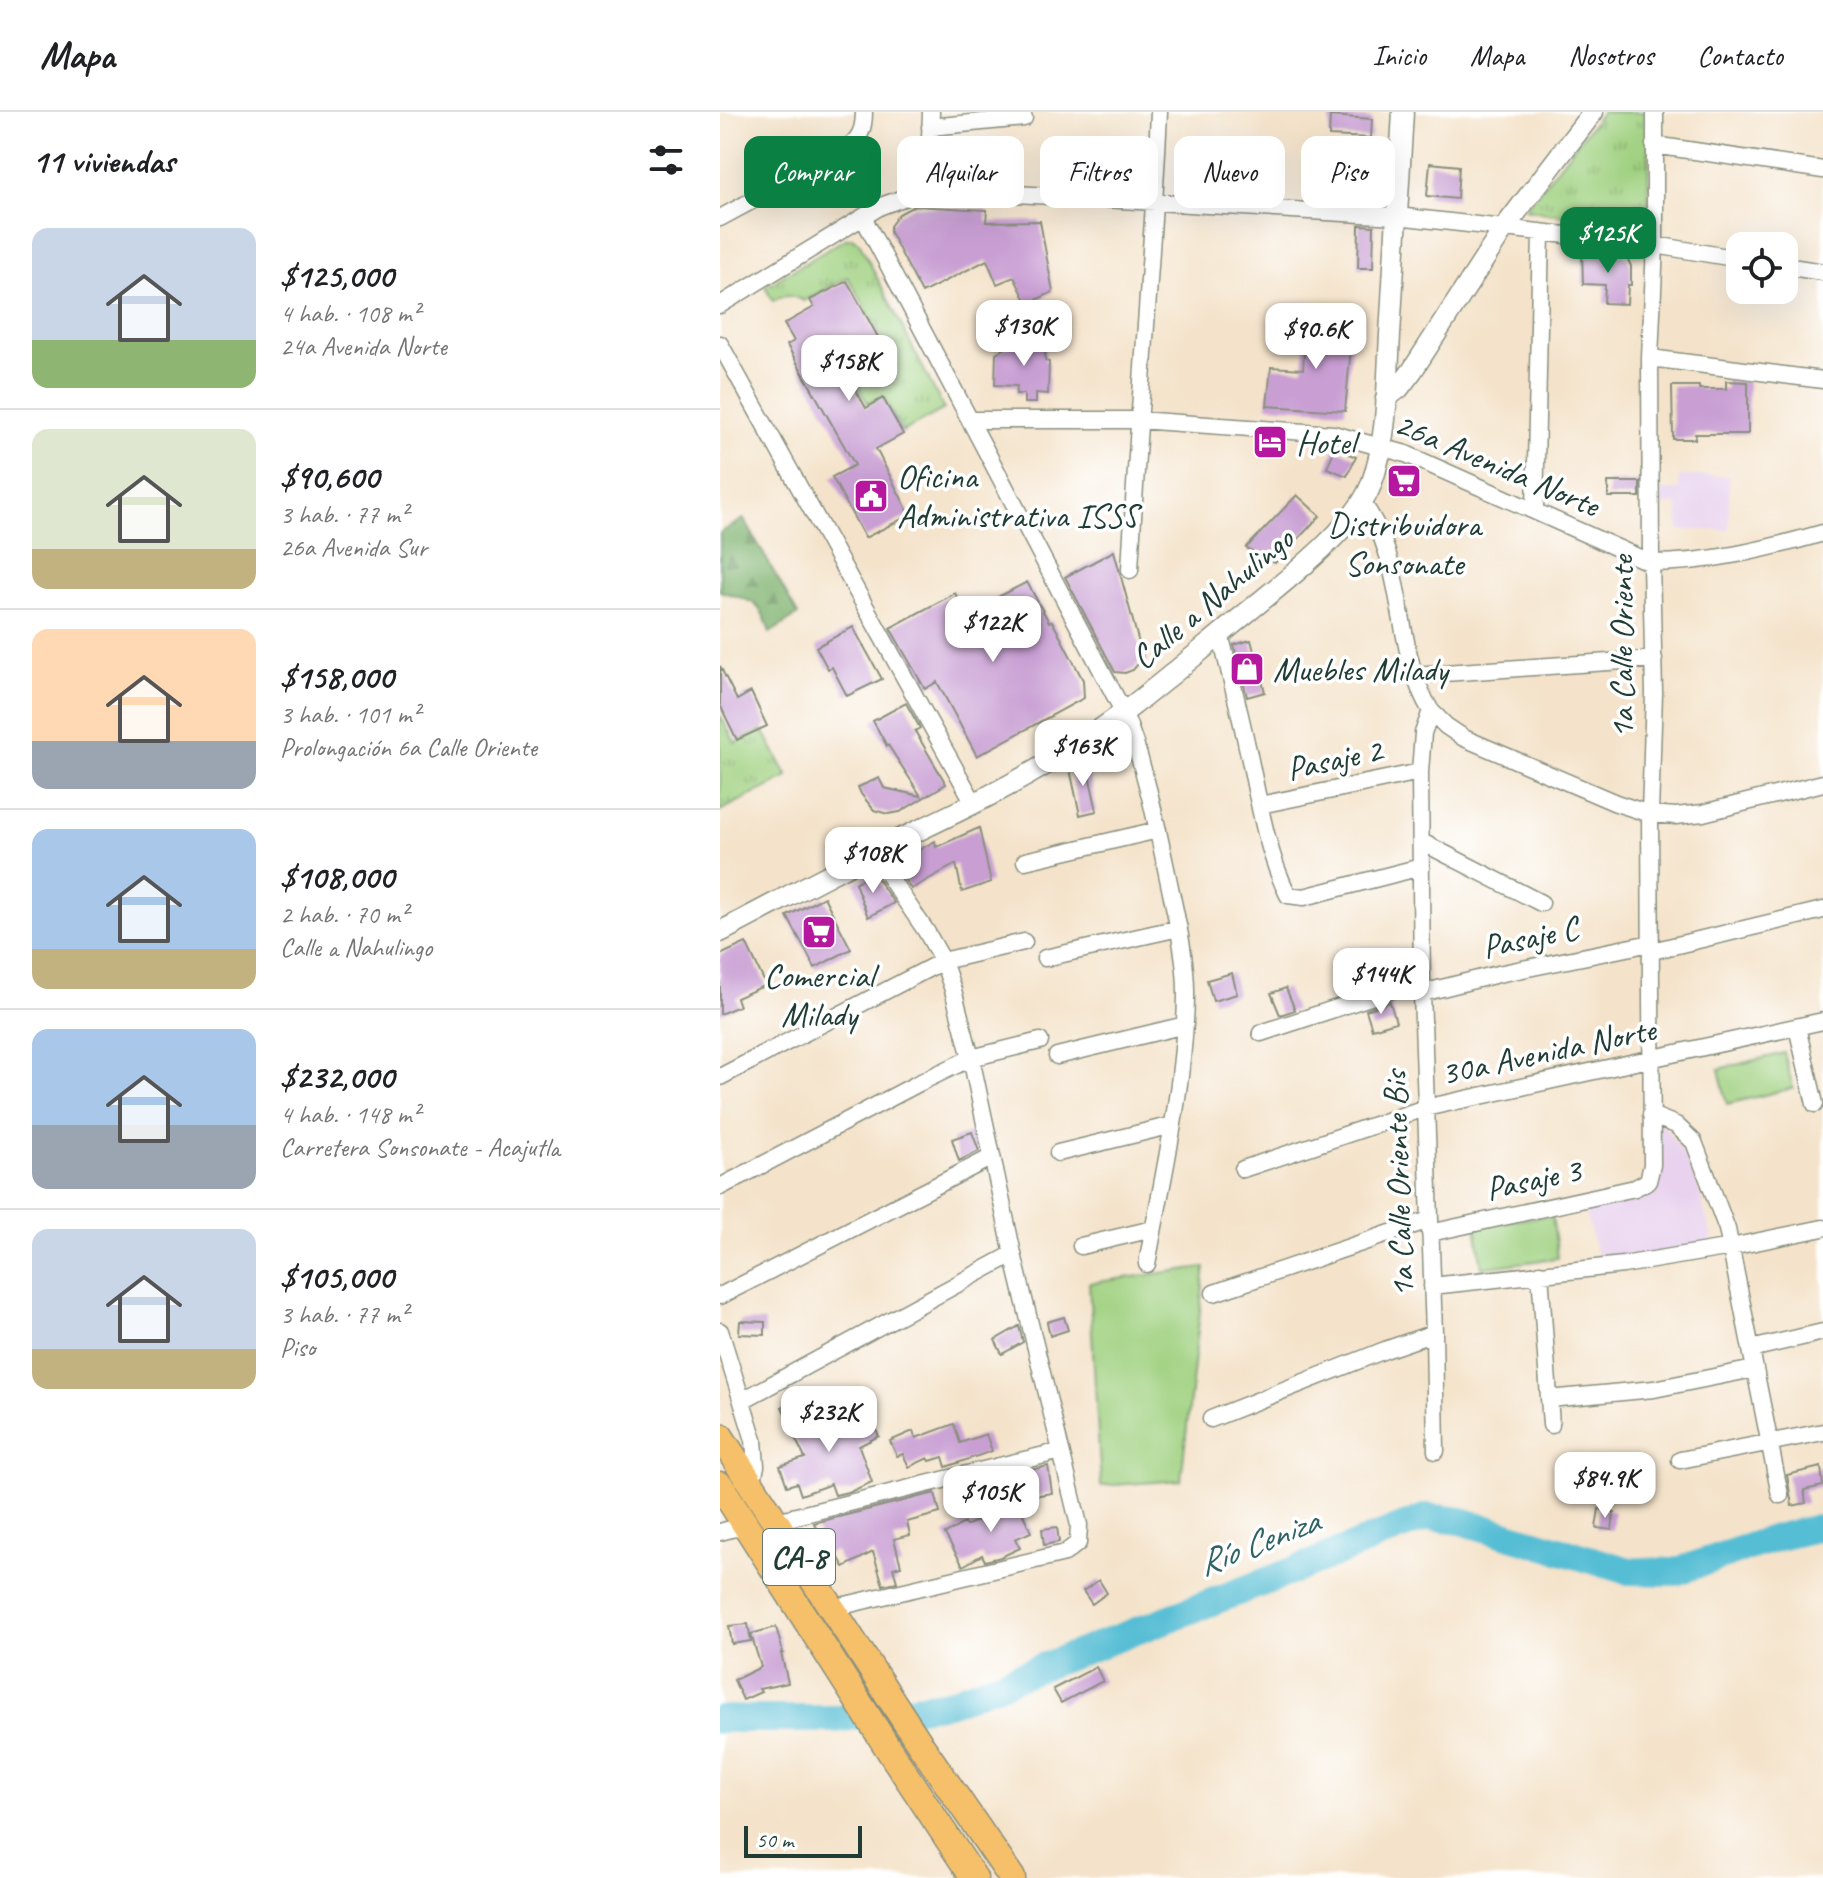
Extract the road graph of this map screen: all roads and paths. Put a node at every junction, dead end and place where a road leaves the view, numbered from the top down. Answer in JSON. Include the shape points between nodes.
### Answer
{"nodes":[{"id":1,"x":864,"y":112,"type":"edge"},
{"id":2,"x":1159,"y":112,"type":"edge"},
{"id":3,"x":1403,"y":112,"type":"edge"},
{"id":4,"x":1593,"y":112,"type":"edge"},
{"id":5,"x":1655,"y":112,"type":"edge"},
{"id":6,"x":1024,"y":118,"type":"dead end"},
{"id":7,"x":930,"y":119,"type":"edge"},
{"id":8,"x":1158,"y":136,"type":"edge"},
{"id":9,"x":1654,"y":145,"type":"junction"},
{"id":10,"x":1823,"y":170,"type":"edge"},
{"id":11,"x":897,"y":200,"type":"edge"},
{"id":12,"x":1158,"y":202,"type":"edge"},
{"id":13,"x":1155,"y":208,"type":"edge"},
{"id":14,"x":1397,"y":216,"type":"junction"},
{"id":15,"x":863,"y":217,"type":"junction"},
{"id":16,"x":720,"y":218,"type":"edge"},
{"id":17,"x":1505,"y":227,"type":"junction"},
{"id":18,"x":1541,"y":232,"type":"junction"},
{"id":19,"x":1655,"y":245,"type":"junction"},
{"id":20,"x":1726,"y":257,"type":"edge"},
{"id":21,"x":1798,"y":268,"type":"edge"},
{"id":22,"x":1823,"y":272,"type":"edge"},
{"id":23,"x":720,"y":305,"type":"edge"},
{"id":24,"x":720,"y":344,"type":"edge"},
{"id":25,"x":1650,"y":358,"type":"junction"},
{"id":26,"x":1823,"y":380,"type":"edge"},
{"id":27,"x":1386,"y":398,"type":"junction"},
{"id":28,"x":971,"y":420,"type":"junction"},
{"id":29,"x":1138,"y":420,"type":"junction"},
{"id":30,"x":1379,"y":456,"type":"junction"},
{"id":31,"x":1362,"y":503,"type":"junction"},
{"id":32,"x":1535,"y":511,"type":"junction"},
{"id":33,"x":1823,"y":533,"type":"edge"},
{"id":34,"x":1651,"y":563,"type":"junction"},
{"id":35,"x":1130,"y":570,"type":"dead end"},
{"id":36,"x":1220,"y":634,"type":"junction"},
{"id":37,"x":1654,"y":659,"type":"junction"},
{"id":38,"x":1413,"y":675,"type":"junction"},
{"id":39,"x":1431,"y":711,"type":"junction"},
{"id":40,"x":1124,"y":713,"type":"junction"},
{"id":41,"x":1420,"y":772,"type":"junction"},
{"id":42,"x":1823,"y":783,"type":"edge"},
{"id":43,"x":974,"y":803,"type":"junction"},
{"id":44,"x":1260,"y":805,"type":"junction"},
{"id":45,"x":1650,"y":814,"type":"junction"},
{"id":46,"x":1158,"y":830,"type":"junction"},
{"id":47,"x":1422,"y":842,"type":"junction"},
{"id":48,"x":873,"y":853,"type":"junction"},
{"id":49,"x":1025,"y":861,"type":"dead end"},
{"id":50,"x":1421,"y":867,"type":"junction"},
{"id":51,"x":1541,"y":903,"type":"dead end"},
{"id":52,"x":1823,"y":910,"type":"edge"},
{"id":53,"x":1179,"y":928,"type":"junction"},
{"id":54,"x":720,"y":932,"type":"edge"},
{"id":55,"x":1024,"y":942,"type":"dead end"},
{"id":56,"x":1652,"y":947,"type":"junction"},
{"id":57,"x":1045,"y":958,"type":"dead end"},
{"id":58,"x":943,"y":961,"type":"junction"},
{"id":59,"x":1422,"y":986,"type":"junction"},
{"id":60,"x":1823,"y":1021,"type":"edge"},
{"id":61,"x":1185,"y":1025,"type":"junction"},
{"id":62,"x":1797,"y":1027,"type":"junction"},
{"id":63,"x":1261,"y":1033,"type":"dead end"},
{"id":64,"x":1040,"y":1041,"type":"dead end"},
{"id":65,"x":1057,"y":1056,"type":"dead end"},
{"id":66,"x":971,"y":1058,"type":"junction"},
{"id":67,"x":1650,"y":1060,"type":"junction"},
{"id":68,"x":720,"y":1077,"type":"edge"},
{"id":69,"x":1815,"y":1104,"type":"dead end"},
{"id":70,"x":1425,"y":1108,"type":"junction"},
{"id":71,"x":1651,"y":1115,"type":"junction"},
{"id":72,"x":1173,"y":1125,"type":"junction"},
{"id":73,"x":1058,"y":1153,"type":"dead end"},
{"id":74,"x":992,"y":1157,"type":"junction"},
{"id":75,"x":1243,"y":1169,"type":"dead end"},
{"id":76,"x":1648,"y":1181,"type":"joint"},
{"id":77,"x":720,"y":1187,"type":"edge"},
{"id":78,"x":1430,"y":1226,"type":"junction"},
{"id":79,"x":1823,"y":1228,"type":"edge"},
{"id":80,"x":1153,"y":1229,"type":"junction"},
{"id":81,"x":1081,"y":1246,"type":"dead end"},
{"id":82,"x":1731,"y":1247,"type":"junction"},
{"id":83,"x":1013,"y":1254,"type":"junction"},
{"id":84,"x":1147,"y":1264,"type":"dead end"},
{"id":85,"x":1540,"y":1273,"type":"junction"},
{"id":86,"x":1432,"y":1286,"type":"junction"},
{"id":87,"x":1214,"y":1293,"type":"dead end"},
{"id":88,"x":720,"y":1296,"type":"edge"},
{"id":89,"x":720,"y":1331,"type":"edge"},
{"id":90,"x":1823,"y":1332,"type":"edge"},
{"id":91,"x":1434,"y":1333,"type":"junction"},
{"id":92,"x":1751,"y":1349,"type":"junction"},
{"id":93,"x":1754,"y":1369,"type":"junction"},
{"id":94,"x":1549,"y":1399,"type":"junction"},
{"id":95,"x":743,"y":1400,"type":"junction"},
{"id":96,"x":1211,"y":1419,"type":"dead end"},
{"id":97,"x":1551,"y":1425,"type":"dead end"},
{"id":98,"x":1823,"y":1432,"type":"edge"},
{"id":99,"x":720,"y":1436,"type":"edge"},
{"id":100,"x":1770,"y":1443,"type":"junction"},
{"id":101,"x":1061,"y":1451,"type":"junction"},
{"id":102,"x":1436,"y":1451,"type":"dead end"},
{"id":103,"x":1680,"y":1460,"type":"dead end"},
{"id":104,"x":752,"y":1484,"type":"junction"},
{"id":105,"x":720,"y":1485,"type":"edge"},
{"id":106,"x":1780,"y":1495,"type":"dead end"},
{"id":107,"x":776,"y":1521,"type":"junction"},
{"id":108,"x":746,"y":1525,"type":"junction"},
{"id":109,"x":720,"y":1532,"type":"edge"},
{"id":110,"x":833,"y":1608,"type":"junction"},
{"id":111,"x":974,"y":1878,"type":"edge"},
{"id":112,"x":1012,"y":1878,"type":"edge"}],
"edges":[{"from":1,"to":16,"type":"street","via":[[858,140],[844,151]]},
{"from":2,"to":8,"type":"street"},
{"from":3,"to":14,"type":"street","name":"Calle a Nahulingo"},
{"from":4,"to":17,"type":"street"},
{"from":5,"to":9,"type":"street","name":"1a Calle Oriente"},
{"from":6,"to":7,"type":"street"},
{"from":9,"to":10,"type":"street"},
{"from":9,"to":19,"type":"street","name":"1a Calle Oriente"},
{"from":11,"to":15,"type":"street"},
{"from":12,"to":14,"type":"street"},
{"from":13,"to":29,"type":"street"},
{"from":14,"to":17,"type":"street"},
{"from":14,"to":27,"type":"street","name":"Calle a Nahulingo"},
{"from":15,"to":23,"type":"street"},
{"from":15,"to":28,"type":"street"},
{"from":17,"to":18,"type":"street"},
{"from":17,"to":27,"type":"street","via":[[1412,371]]},
{"from":18,"to":19,"type":"street"},
{"from":18,"to":32,"type":"street"},
{"from":19,"to":20,"type":"street"},
{"from":19,"to":25,"type":"street","name":"1a Calle Oriente"},
{"from":21,"to":22,"type":"street"},
{"from":24,"to":43,"type":"street"},
{"from":25,"to":26,"type":"street"},
{"from":25,"to":34,"type":"street","name":"1a Calle Oriente"},
{"from":27,"to":30,"type":"street","name":"Calle a Nahulingo"},
{"from":28,"to":29,"type":"street","name":"26a Avenida Norte"},
{"from":28,"to":40,"type":"street"},
{"from":29,"to":30,"type":"street","name":"26a Avenida Norte","via":[[1333,434]]},
{"from":29,"to":35,"type":"street"},
{"from":30,"to":31,"type":"street","name":"Calle a Nahulingo"},
{"from":30,"to":32,"type":"street","name":"26a Avenida Norte","via":[[1406,454]]},
{"from":31,"to":36,"type":"street","name":"Calle a Nahulingo","via":[[1299,570]]},
{"from":31,"to":38,"type":"street","via":[[1381,533]]},
{"from":32,"to":34,"type":"street","name":"26a Avenida Norte"},
{"from":33,"to":34,"type":"street","name":"26a Avenida Norte","via":[[1773,548]]},
{"from":34,"to":37,"type":"street","name":"1a Calle Oriente"},
{"from":36,"to":40,"type":"street","name":"Calle a Nahulingo"},
{"from":36,"to":44,"type":"street"},
{"from":37,"to":38,"type":"street"},
{"from":37,"to":45,"type":"street","name":"1a Calle Oriente"},
{"from":38,"to":39,"type":"street"},
{"from":39,"to":41,"type":"street","name":"1a Calle Oriente Bis"},
{"from":39,"to":45,"type":"street","via":[[1464,738]]},
{"from":40,"to":43,"type":"street","name":"Calle a Nahulingo","via":[[1054,760]]},
{"from":40,"to":46,"type":"street","via":[[1146,774]]},
{"from":41,"to":44,"type":"street","name":"Pasaje 2"},
{"from":41,"to":47,"type":"street","name":"1a Calle Oriente Bis"},
{"from":42,"to":45,"type":"street","via":[[1703,813]]},
{"from":43,"to":48,"type":"street","name":"Calle a Nahulingo"},
{"from":44,"to":50,"type":"street","via":[[1288,895],[1304,897]]},
{"from":45,"to":56,"type":"street","name":"1a Calle Oriente"},
{"from":46,"to":49,"type":"street"},
{"from":46,"to":53,"type":"street"},
{"from":47,"to":50,"type":"street","name":"1a Calle Oriente Bis"},
{"from":47,"to":51,"type":"street"},
{"from":48,"to":54,"type":"street","name":"Calle a Nahulingo"},
{"from":48,"to":58,"type":"street"},
{"from":50,"to":59,"type":"street","name":"1a Calle Oriente Bis"},
{"from":52,"to":56,"type":"street","name":"Pasaje C"},
{"from":53,"to":57,"type":"street"},
{"from":53,"to":61,"type":"street"},
{"from":55,"to":58,"type":"street"},
{"from":56,"to":59,"type":"street","name":"Pasaje C"},
{"from":56,"to":67,"type":"street","name":"1a Calle Oriente"},
{"from":58,"to":66,"type":"street"},
{"from":58,"to":68,"type":"street"},
{"from":59,"to":63,"type":"street","name":"Pasaje C"},
{"from":59,"to":70,"type":"street","name":"1a Calle Oriente Bis"},
{"from":60,"to":62,"type":"street","name":"30a Avenida Norte"},
{"from":61,"to":65,"type":"street"},
{"from":61,"to":72,"type":"street"},
{"from":62,"to":67,"type":"street","name":"30a Avenida Norte"},
{"from":62,"to":69,"type":"street"},
{"from":64,"to":66,"type":"street"},
{"from":66,"to":74,"type":"street"},
{"from":66,"to":77,"type":"street"},
{"from":67,"to":70,"type":"street","name":"30a Avenida Norte"},
{"from":67,"to":71,"type":"street","name":"1a Calle Oriente"},
{"from":70,"to":75,"type":"street","name":"30a Avenida Norte"},
{"from":70,"to":78,"type":"street","name":"1a Calle Oriente Bis"},
{"from":71,"to":76,"type":"street","name":"1a Calle Oriente"},
{"from":71,"to":82,"type":"street","via":[[1676,1125],[1694,1142]]},
{"from":72,"to":73,"type":"street"},
{"from":72,"to":80,"type":"street"},
{"from":74,"to":83,"type":"street"},
{"from":74,"to":88,"type":"street"},
{"from":76,"to":78,"type":"street","name":"Pasaje 3","via":[[1635,1188]]},
{"from":78,"to":86,"type":"street","name":"1a Calle Oriente Bis"},
{"from":78,"to":87,"type":"street","name":"Pasaje 3"},
{"from":79,"to":82,"type":"street"},
{"from":80,"to":81,"type":"street"},
{"from":80,"to":84,"type":"street"},
{"from":82,"to":85,"type":"street"},
{"from":82,"to":92,"type":"street"},
{"from":83,"to":95,"type":"street"},
{"from":83,"to":101,"type":"street"},
{"from":85,"to":86,"type":"street"},
{"from":85,"to":94,"type":"street"},
{"from":86,"to":91,"type":"street","name":"1a Calle Oriente Bis"},
{"from":89,"to":95,"type":"street"},
{"from":90,"to":92,"type":"street"},
{"from":91,"to":96,"type":"street"},
{"from":91,"to":102,"type":"street","name":"1a Calle Oriente Bis"},
{"from":92,"to":93,"type":"street"},
{"from":93,"to":94,"type":"street","via":[[1654,1389]]},
{"from":93,"to":100,"type":"street"},
{"from":94,"to":97,"type":"street"},
{"from":95,"to":104,"type":"street","via":[[754,1440]]},
{"from":98,"to":100,"type":"street"},
{"from":99,"to":104,"type":"highway","number":"CA-8"},
{"from":100,"to":103,"type":"street"},
{"from":100,"to":106,"type":"street"},
{"from":101,"to":107,"type":"street"},
{"from":101,"to":110,"type":"street","via":[[1079,1525],[1078,1543],[1065,1553]]},
{"from":104,"to":107,"type":"highway","number":"CA-8"},
{"from":105,"to":108,"type":"highway","number":"CA-8"},
{"from":107,"to":110,"type":"highway","number":"CA-8"},
{"from":108,"to":109,"type":"street"},
{"from":108,"to":111,"type":"highway","number":"CA-8"},
{"from":110,"to":112,"type":"highway","number":"CA-8"}]}
